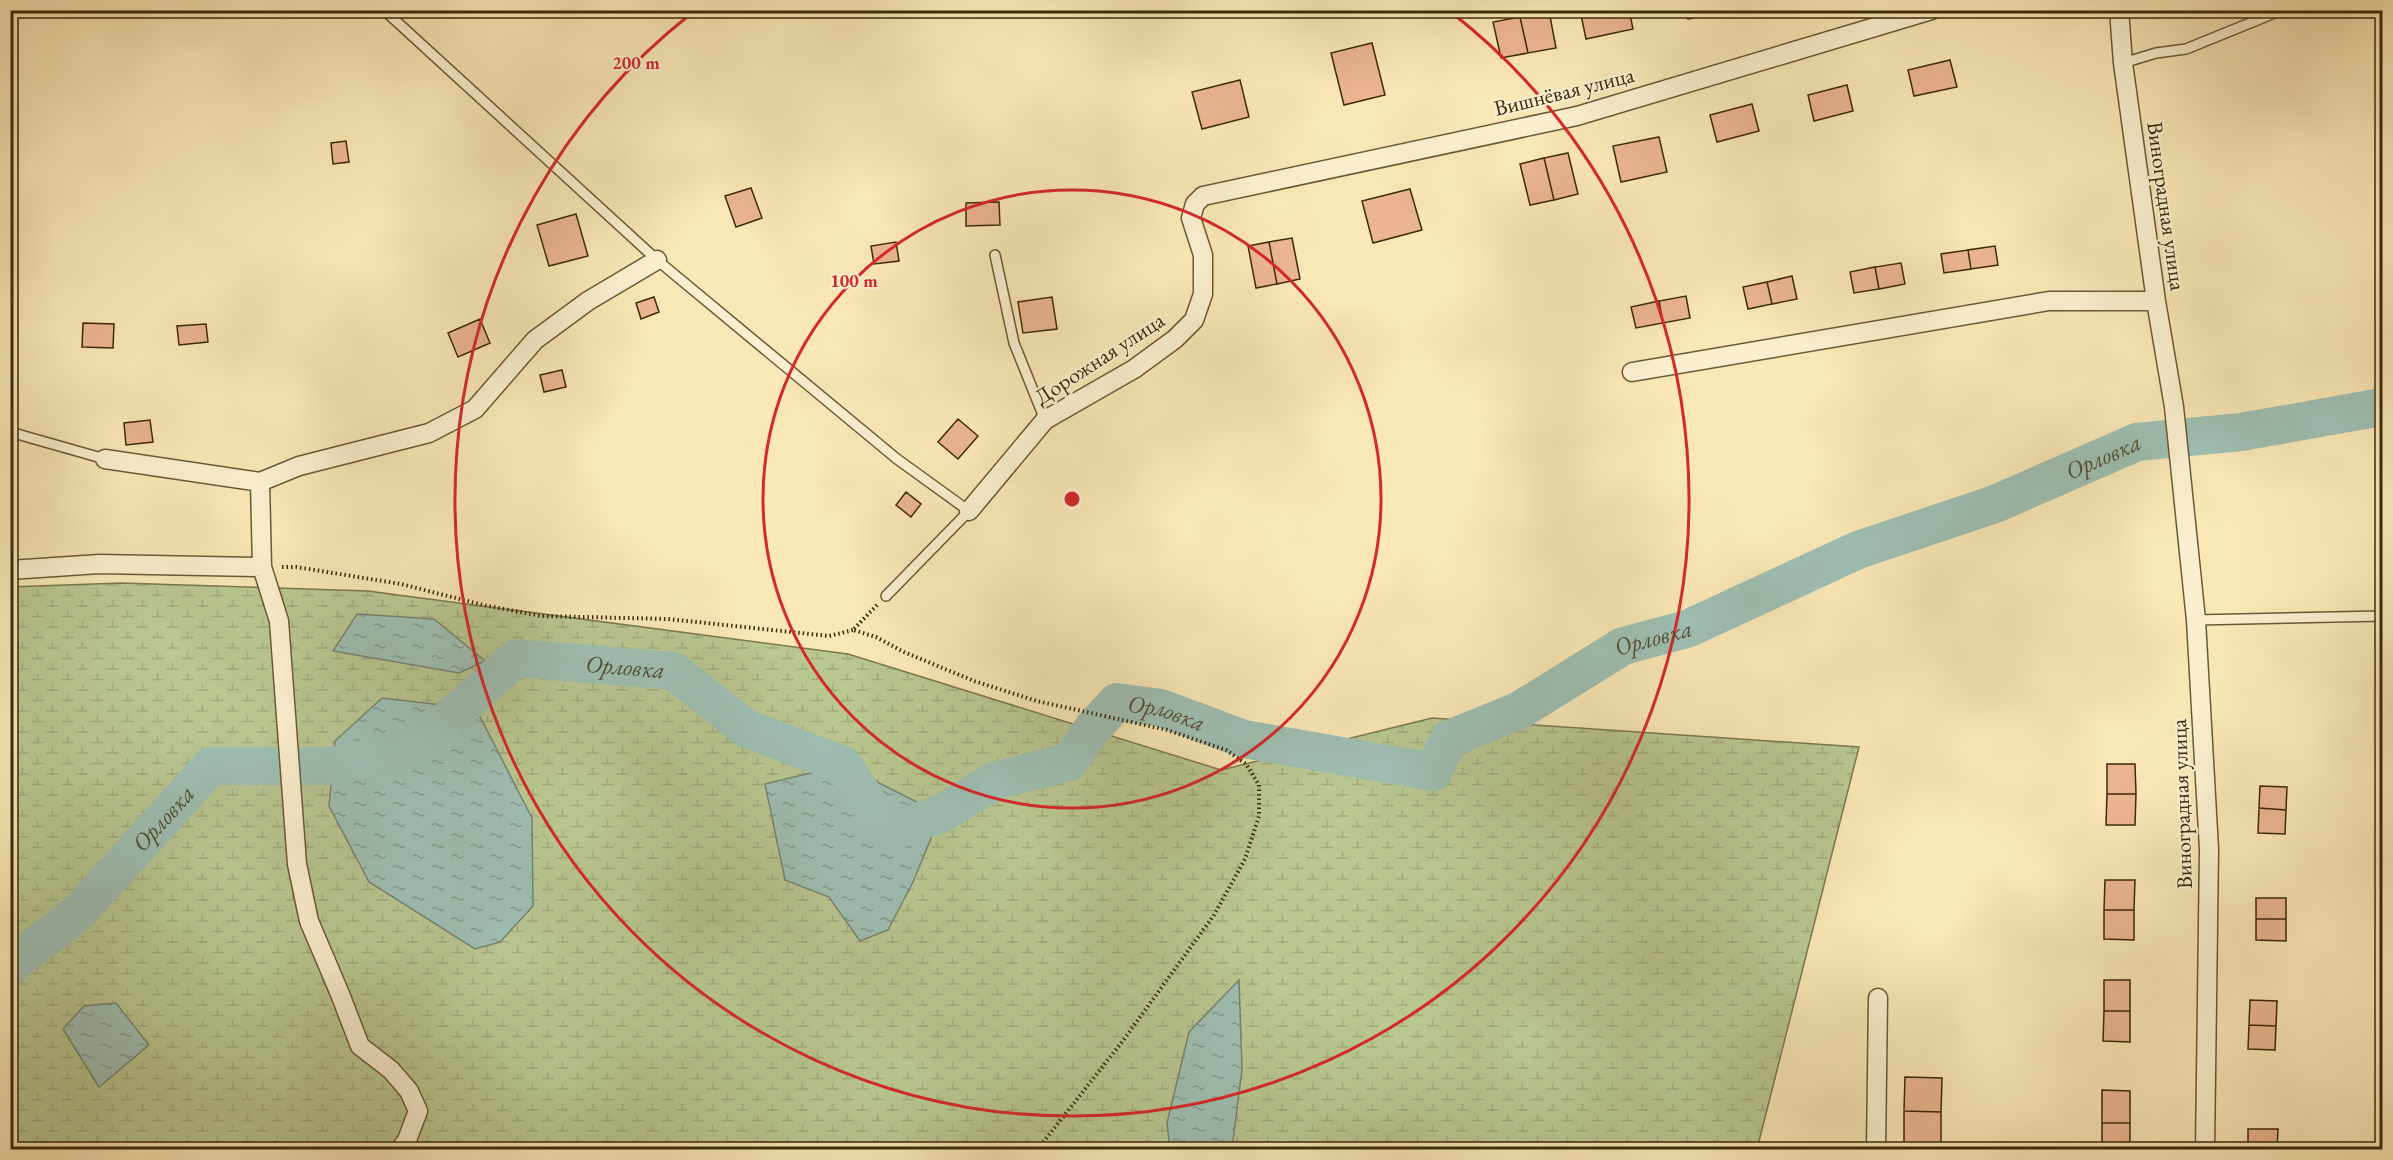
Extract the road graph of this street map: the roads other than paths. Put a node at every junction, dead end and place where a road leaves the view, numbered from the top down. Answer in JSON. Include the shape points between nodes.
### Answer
{"nodes":[{"id":1,"x":384,"y":10,"type":"edge"},
{"id":2,"x":1932,"y":10,"type":"edge"},
{"id":3,"x":2120,"y":10,"type":"edge"},
{"id":4,"x":2282,"y":10,"type":"edge"},
{"id":5,"x":2123,"y":63,"type":"junction"},
{"id":6,"x":1203,"y":196,"type":"joint"},
{"id":7,"x":995,"y":255,"type":"dead end"},
{"id":8,"x":657,"y":260,"type":"junction"},
{"id":9,"x":2156,"y":300,"type":"junction"},
{"id":10,"x":1632,"y":372,"type":"dead end"},
{"id":11,"x":1045,"y":420,"type":"junction"},
{"id":12,"x":10,"y":432,"type":"edge"},
{"id":13,"x":105,"y":459,"type":"joint"},
{"id":14,"x":260,"y":482,"type":"junction"},
{"id":15,"x":969,"y":511,"type":"junction"},
{"id":16,"x":262,"y":567,"type":"junction"},
{"id":17,"x":10,"y":570,"type":"edge"},
{"id":18,"x":886,"y":596,"type":"road end"},
{"id":19,"x":2382,"y":616,"type":"edge"},
{"id":20,"x":2196,"y":620,"type":"junction"},
{"id":21,"x":1878,"y":998,"type":"dead end"},
{"id":22,"x":400,"y":1149,"type":"edge"},
{"id":23,"x":1876,"y":1149,"type":"edge"},
{"id":24,"x":2205,"y":1149,"type":"edge"}],
"edges":[{"from":1,"to":8,"type":"lane"},
{"from":2,"to":6,"type":"street","name":"Вишнёвая улица","via":[[1577,116]]},
{"from":3,"to":5,"type":"street","name":"Виноградная улица"},
{"from":4,"to":5,"type":"lane","via":[[2186,49]]},
{"from":5,"to":9,"type":"street","name":"Виноградная улица"},
{"from":6,"to":11,"type":"street","name":"Дорожная улица","via":[[1195,204],[1191,218],[1203,255],[1203,294],[1194,320],[1134,369]]},
{"from":7,"to":11,"type":"lane","via":[[1014,343]]},
{"from":8,"to":14,"type":"street","via":[[588,301],[536,340],[475,409],[429,433],[299,466]]},
{"from":8,"to":15,"type":"lane","via":[[897,459]]},
{"from":9,"to":10,"type":"street","via":[[2049,301]]},
{"from":9,"to":20,"type":"street","name":"Виноградная улица","via":[[2174,407]]},
{"from":11,"to":15,"type":"street","name":"Дорожная улица"},
{"from":12,"to":13,"type":"lane"},
{"from":13,"to":14,"type":"street"},
{"from":14,"to":16,"type":"street"},
{"from":15,"to":18,"type":"lane"},
{"from":16,"to":17,"type":"street","via":[[99,564]]},
{"from":16,"to":22,"type":"street","via":[[279,621],[297,864],[309,921],[360,1046],[409,1091],[418,1111]]},
{"from":19,"to":20,"type":"lane"},
{"from":20,"to":24,"type":"street","name":"Виноградная улица","via":[[2209,849]]},
{"from":21,"to":23,"type":"street"}]}
